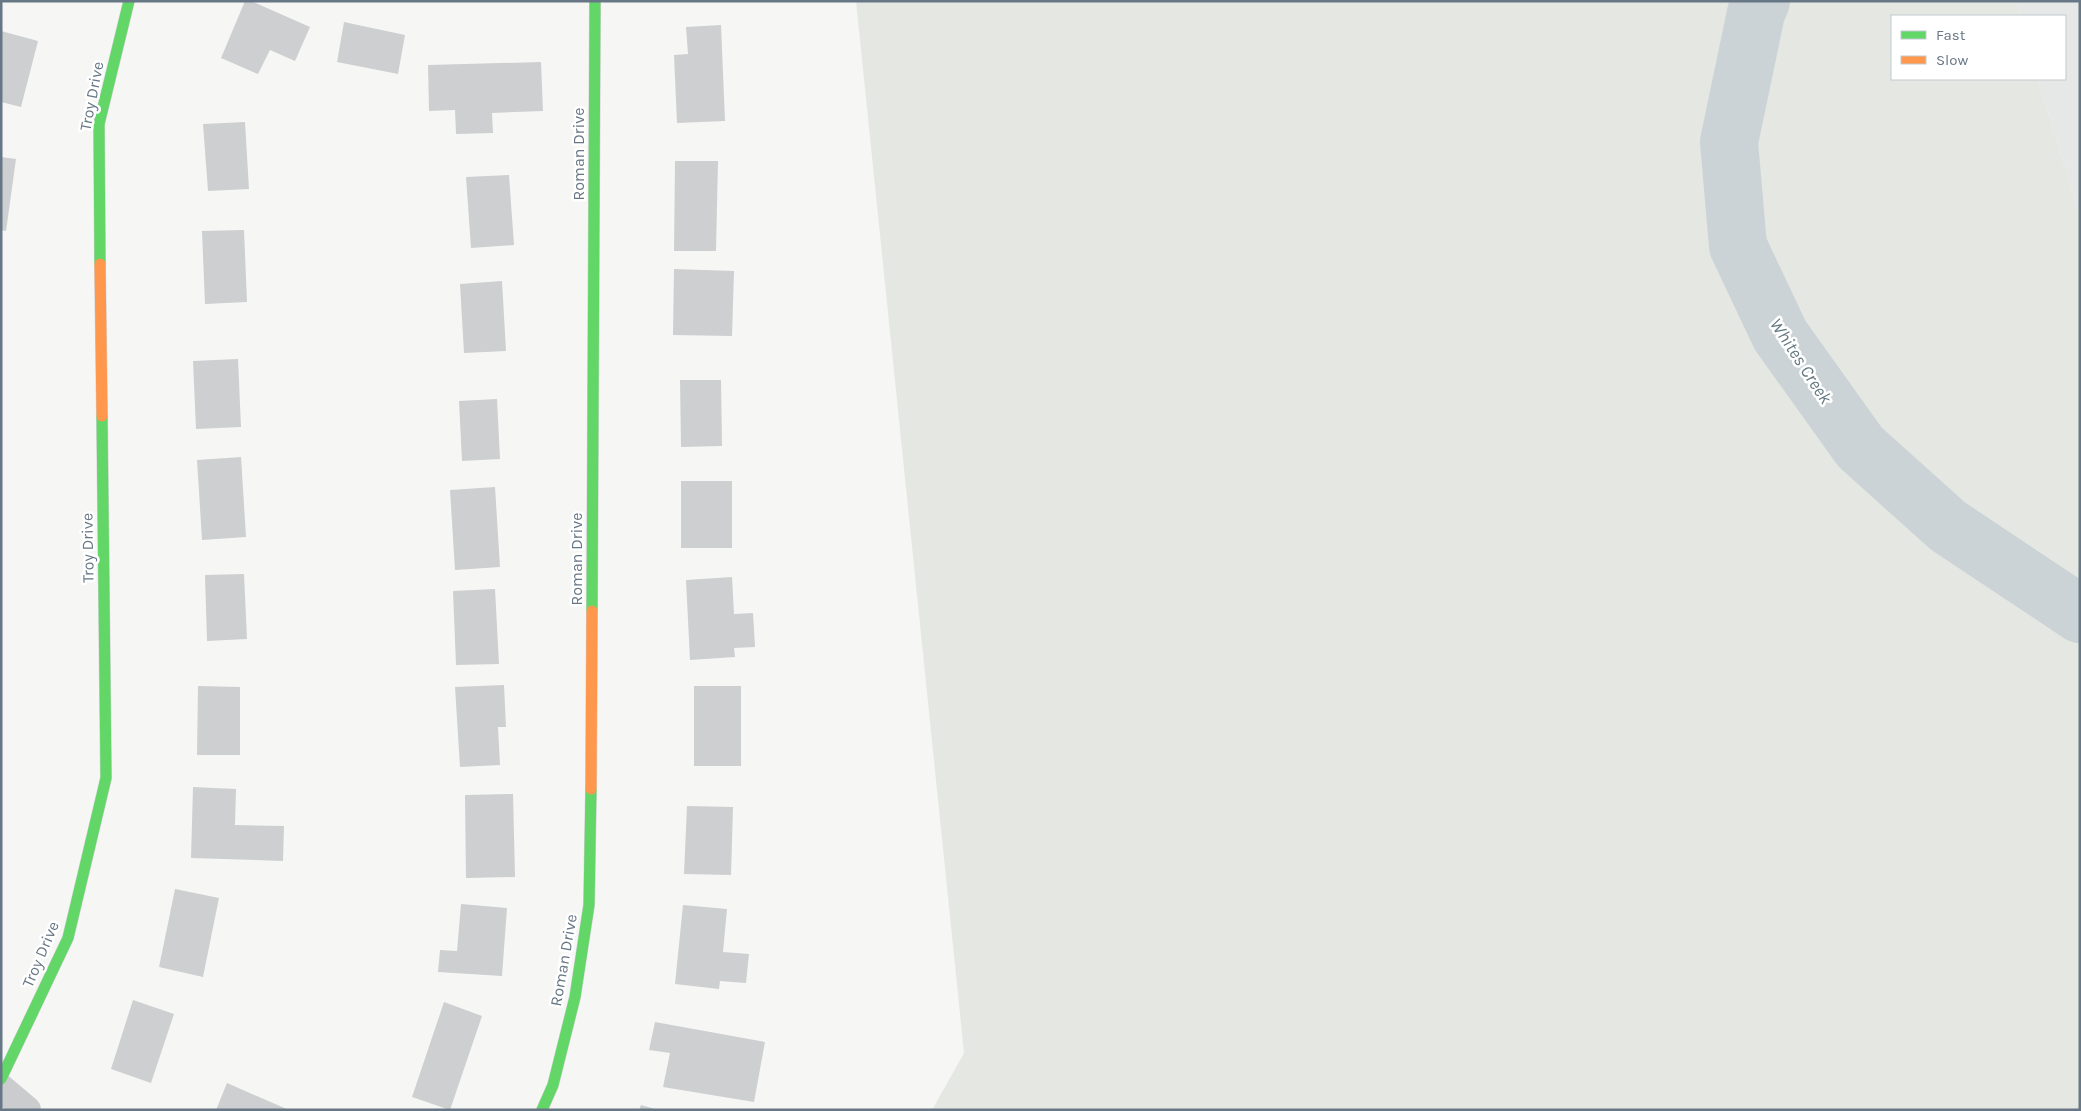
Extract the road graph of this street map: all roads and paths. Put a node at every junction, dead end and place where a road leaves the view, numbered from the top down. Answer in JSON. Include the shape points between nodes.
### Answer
{"nodes":[{"id":1,"x":129,"y":1,"type":"edge"},
{"id":2,"x":595,"y":1,"type":"edge"},
{"id":3,"x":1,"y":1080,"type":"edge"},
{"id":4,"x":1,"y":1088,"type":"edge"},
{"id":5,"x":27,"y":1110,"type":"edge"},
{"id":6,"x":542,"y":1110,"type":"edge"}],
"edges":[{"from":1,"to":3,"type":"street","name":"Troy Drive","via":[[99,124],[106,778],[68,938]]},
{"from":2,"to":6,"type":"street","name":"Roman Drive","via":[[589,904],[575,997],[553,1085]]},
{"from":4,"to":5,"type":"street"}]}
